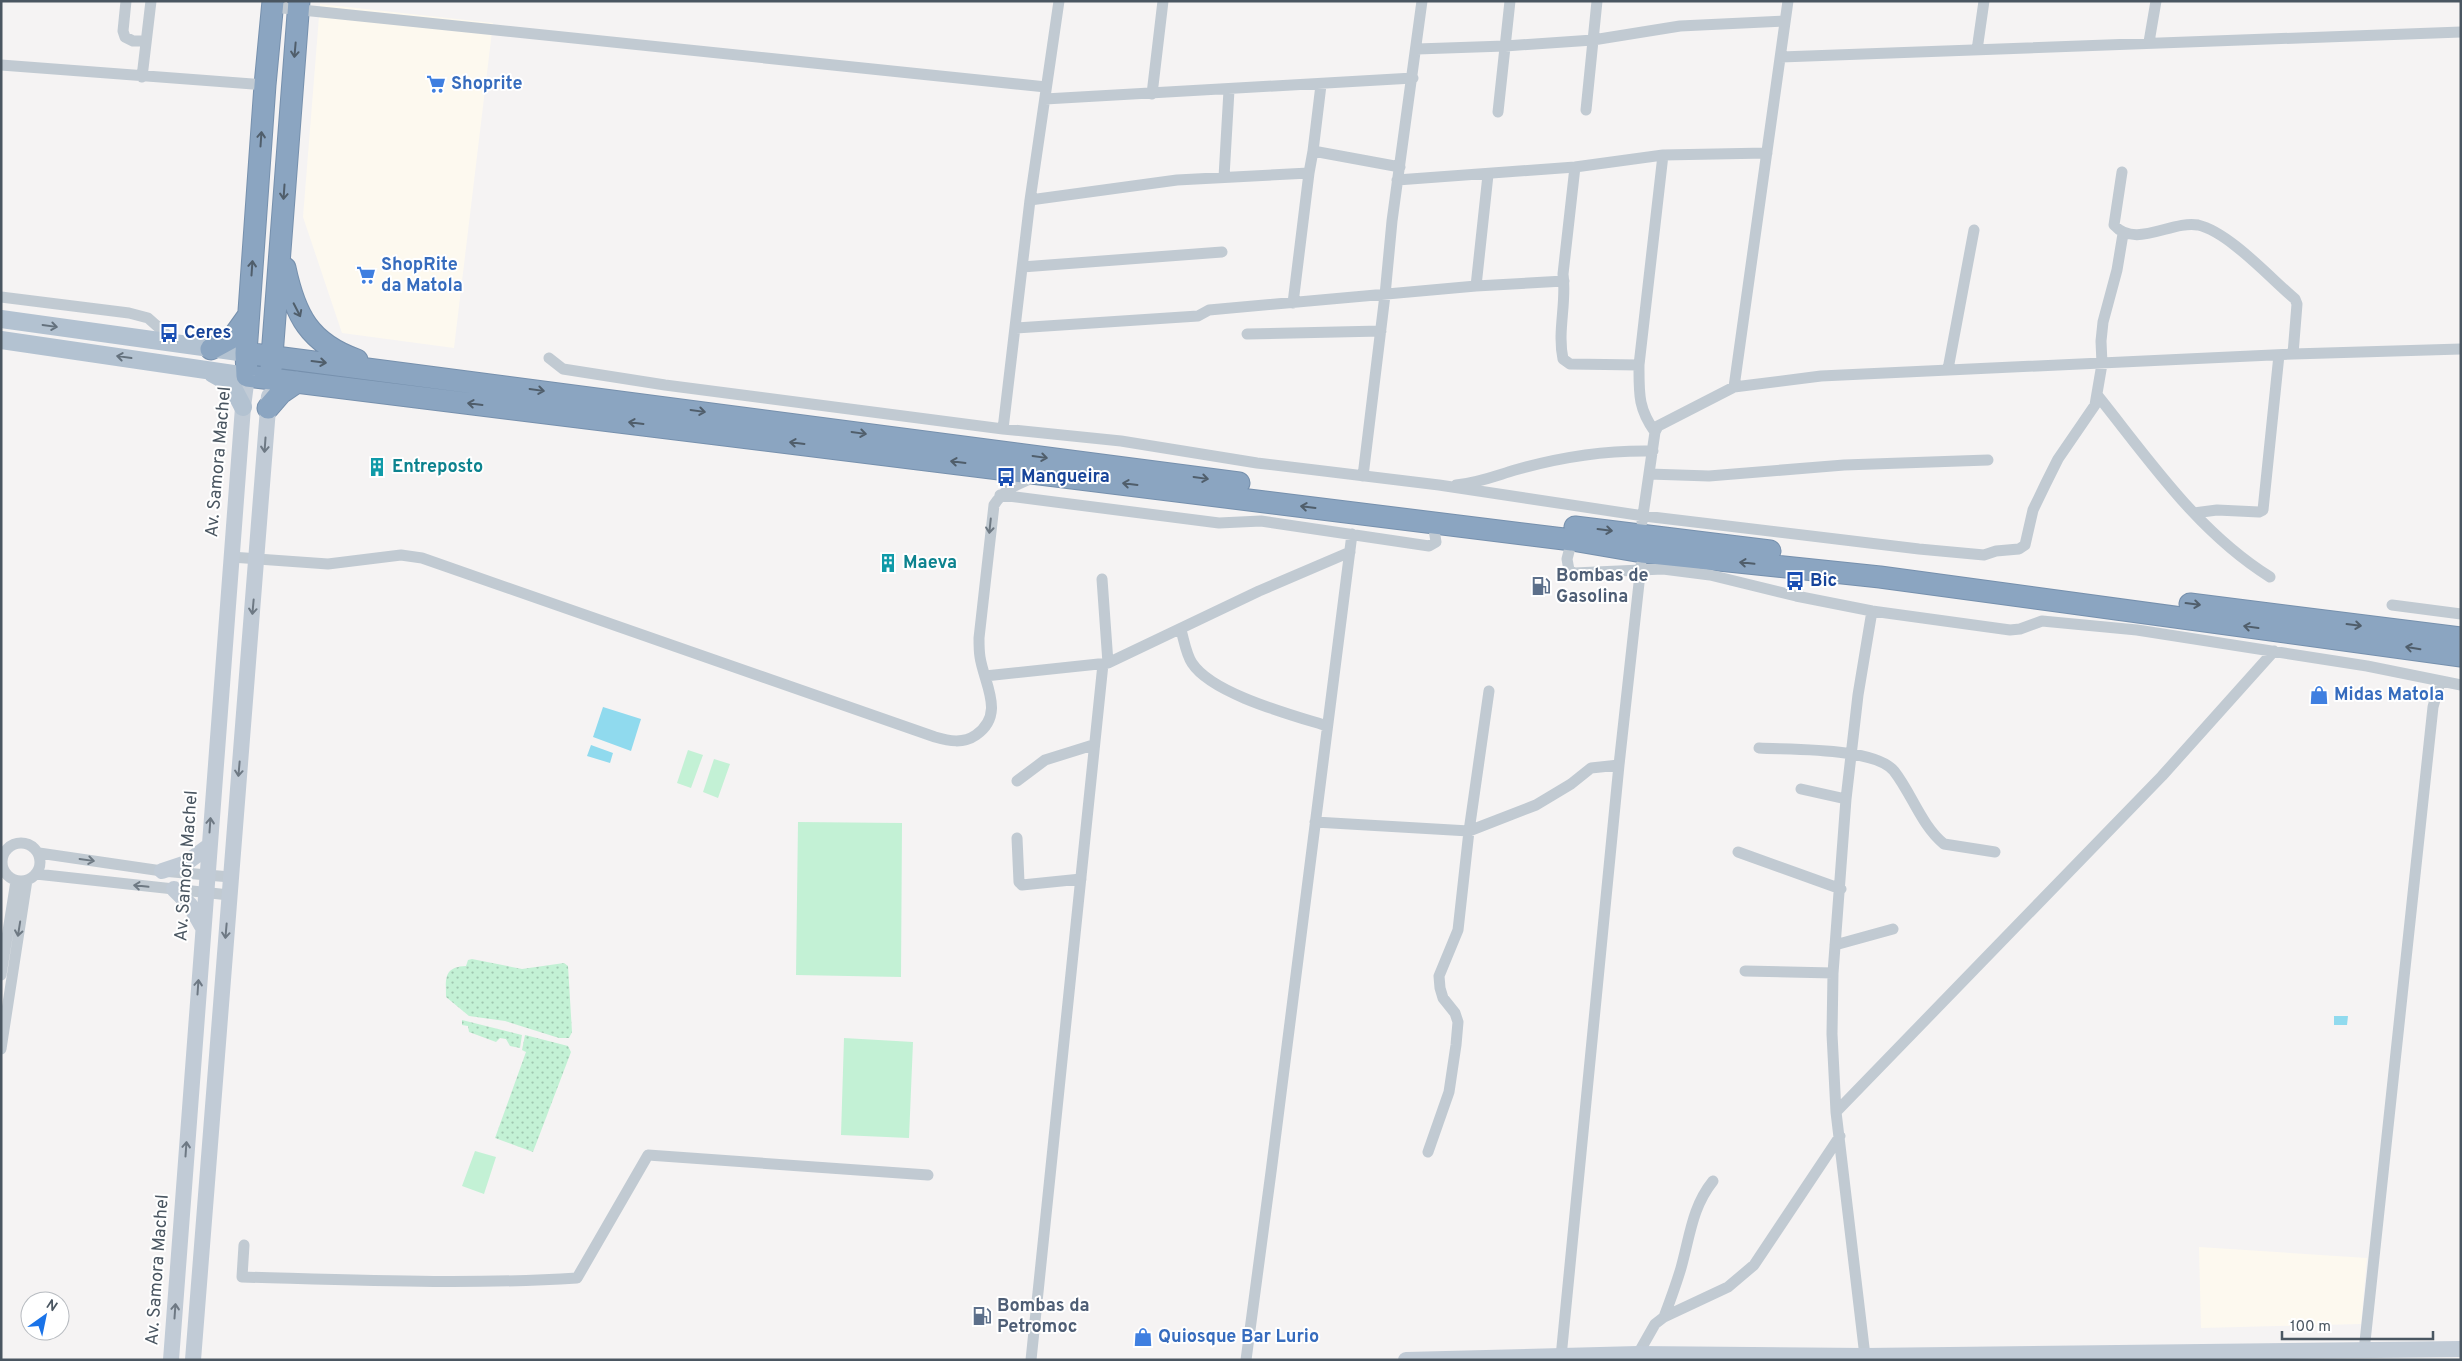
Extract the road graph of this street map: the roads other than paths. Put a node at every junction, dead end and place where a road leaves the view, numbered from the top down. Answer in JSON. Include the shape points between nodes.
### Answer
{"nodes":[{"id":1,"x":126,"y":1,"type":"edge"},
{"id":2,"x":150,"y":1,"type":"edge"},
{"id":3,"x":1059,"y":1,"type":"edge"},
{"id":4,"x":1163,"y":1,"type":"edge"},
{"id":5,"x":1422,"y":1,"type":"edge"},
{"id":6,"x":1510,"y":1,"type":"edge"},
{"id":7,"x":1597,"y":1,"type":"edge"},
{"id":8,"x":1788,"y":1,"type":"edge"},
{"id":9,"x":1984,"y":1,"type":"edge"},
{"id":10,"x":2156,"y":1,"type":"edge"},
{"id":11,"x":273,"y":4,"type":"edge"},
{"id":12,"x":298,"y":5,"type":"edge"},
{"id":13,"x":1785,"y":21,"type":"junction"},
{"id":14,"x":2461,"y":32,"type":"edge"},
{"id":15,"x":1593,"y":40,"type":"junction"},
{"id":16,"x":146,"y":41,"type":"junction"},
{"id":17,"x":2149,"y":42,"type":"junction"},
{"id":18,"x":1505,"y":46,"type":"junction"},
{"id":19,"x":1417,"y":49,"type":"junction"},
{"id":20,"x":1976,"y":50,"type":"junction"},
{"id":21,"x":1781,"y":57,"type":"junction"},
{"id":22,"x":1,"y":65,"type":"edge"},
{"id":23,"x":142,"y":77,"type":"junction"},
{"id":24,"x":1413,"y":78,"type":"junction"},
{"id":25,"x":265,"y":85,"type":"junction"},
{"id":26,"x":1322,"y":85,"type":"junction"},
{"id":27,"x":1046,"y":87,"type":"junction"},
{"id":28,"x":1229,"y":90,"type":"junction"},
{"id":29,"x":1152,"y":94,"type":"junction"},
{"id":30,"x":1045,"y":99,"type":"junction"},
{"id":31,"x":1586,"y":110,"type":"dead end"},
{"id":32,"x":1498,"y":112,"type":"dead end"},
{"id":33,"x":1313,"y":150,"type":"junction"},
{"id":34,"x":1766,"y":153,"type":"junction"},
{"id":35,"x":1663,"y":155,"type":"junction"},
{"id":36,"x":1400,"y":167,"type":"junction"},
{"id":37,"x":1575,"y":167,"type":"junction"},
{"id":38,"x":2122,"y":172,"type":"dead end"},
{"id":39,"x":1309,"y":173,"type":"junction"},
{"id":40,"x":1488,"y":175,"type":"junction"},
{"id":41,"x":1224,"y":177,"type":"junction"},
{"id":42,"x":1397,"y":180,"type":"junction"},
{"id":43,"x":1030,"y":200,"type":"junction"},
{"id":44,"x":1974,"y":230,"type":"dead end"},
{"id":45,"x":2123,"y":234,"type":"junction"},
{"id":46,"x":280,"y":246,"type":"junction"},
{"id":47,"x":1222,"y":252,"type":"dead end"},
{"id":48,"x":1022,"y":267,"type":"junction"},
{"id":49,"x":1564,"y":281,"type":"junction"},
{"id":50,"x":1476,"y":286,"type":"junction"},
{"id":51,"x":1386,"y":295,"type":"junction"},
{"id":52,"x":1,"y":297,"type":"edge"},
{"id":53,"x":1293,"y":303,"type":"junction"},
{"id":54,"x":248,"y":316,"type":"junction"},
{"id":55,"x":1,"y":320,"type":"edge"},
{"id":56,"x":1016,"y":328,"type":"junction"},
{"id":57,"x":1381,"y":331,"type":"junction"},
{"id":58,"x":1247,"y":334,"type":"dead end"},
{"id":59,"x":1,"y":340,"type":"edge"},
{"id":60,"x":178,"y":344,"type":"junction"},
{"id":61,"x":211,"y":349,"type":"junction"},
{"id":62,"x":2461,"y":349,"type":"edge"},
{"id":63,"x":246,"y":353,"type":"junction"},
{"id":64,"x":2293,"y":354,"type":"junction"},
{"id":65,"x":2279,"y":355,"type":"junction"},
{"id":66,"x":271,"y":356,"type":"junction"},
{"id":67,"x":549,"y":358,"type":"dead end"},
{"id":68,"x":2102,"y":364,"type":"junction"},
{"id":69,"x":1639,"y":365,"type":"junction"},
{"id":70,"x":203,"y":369,"type":"junction"},
{"id":71,"x":1948,"y":370,"type":"junction"},
{"id":72,"x":419,"y":375,"type":"junction"},
{"id":73,"x":247,"y":376,"type":"junction"},
{"id":74,"x":271,"y":379,"type":"junction"},
{"id":75,"x":297,"y":382,"type":"junction"},
{"id":76,"x":1734,"y":386,"type":"junction"},
{"id":77,"x":2098,"y":396,"type":"junction"},
{"id":78,"x":243,"y":407,"type":"junction"},
{"id":79,"x":268,"y":408,"type":"junction"},
{"id":80,"x":1003,"y":429,"type":"junction"},
{"id":81,"x":1655,"y":432,"type":"junction"},
{"id":82,"x":1653,"y":451,"type":"junction"},
{"id":83,"x":1988,"y":460,"type":"dead end"},
{"id":84,"x":1045,"y":473,"type":"junction"},
{"id":85,"x":1649,"y":474,"type":"junction"},
{"id":86,"x":1363,"y":476,"type":"junction"},
{"id":87,"x":1439,"y":486,"type":"junction"},
{"id":88,"x":1000,"y":495,"type":"junction"},
{"id":89,"x":2194,"y":513,"type":"junction"},
{"id":90,"x":1433,"y":523,"type":"junction"},
{"id":91,"x":1352,"y":534,"type":"junction"},
{"id":92,"x":1572,"y":540,"type":"junction"},
{"id":93,"x":1641,"y":543,"type":"junction"},
{"id":94,"x":1350,"y":552,"type":"junction"},
{"id":95,"x":231,"y":557,"type":"junction"},
{"id":96,"x":257,"y":558,"type":"junction"},
{"id":97,"x":2270,"y":577,"type":"dead end"},
{"id":98,"x":1102,"y":579,"type":"dead end"},
{"id":99,"x":2392,"y":605,"type":"dead end"},
{"id":100,"x":1872,"y":611,"type":"junction"},
{"id":101,"x":2461,"y":614,"type":"edge"},
{"id":102,"x":1181,"y":630,"type":"junction"},
{"id":103,"x":2461,"y":638,"type":"edge"},
{"id":104,"x":2274,"y":651,"type":"junction"},
{"id":105,"x":2461,"y":656,"type":"edge"},
{"id":106,"x":1105,"y":664,"type":"junction"},
{"id":107,"x":986,"y":676,"type":"junction"},
{"id":108,"x":2440,"y":682,"type":"junction"},
{"id":109,"x":2461,"y":686,"type":"edge"},
{"id":110,"x":1489,"y":691,"type":"dead end"},
{"id":111,"x":1327,"y":726,"type":"junction"},
{"id":112,"x":1093,"y":746,"type":"junction"},
{"id":113,"x":1758,"y":748,"type":"dead end"},
{"id":114,"x":1851,"y":753,"type":"junction"},
{"id":115,"x":1619,"y":765,"type":"junction"},
{"id":116,"x":1017,"y":781,"type":"dead end"},
{"id":117,"x":1801,"y":789,"type":"dead end"},
{"id":118,"x":1846,"y":799,"type":"junction"},
{"id":119,"x":1314,"y":822,"type":"junction"},
{"id":120,"x":1469,"y":831,"type":"junction"},
{"id":121,"x":1018,"y":838,"type":"dead end"},
{"id":122,"x":209,"y":846,"type":"junction"},
{"id":123,"x":1738,"y":852,"type":"dead end"},
{"id":124,"x":1995,"y":852,"type":"dead end"},
{"id":125,"x":39,"y":853,"type":"junction"},
{"id":126,"x":162,"y":871,"type":"junction"},
{"id":127,"x":207,"y":874,"type":"junction"},
{"id":128,"x":230,"y":877,"type":"junction"},
{"id":129,"x":26,"y":878,"type":"junction"},
{"id":130,"x":1081,"y":879,"type":"junction"},
{"id":131,"x":174,"y":889,"type":"junction"},
{"id":132,"x":1841,"y":889,"type":"junction"},
{"id":133,"x":207,"y":891,"type":"junction"},
{"id":134,"x":229,"y":894,"type":"junction"},
{"id":135,"x":202,"y":926,"type":"junction"},
{"id":136,"x":1893,"y":929,"type":"dead end"},
{"id":137,"x":1835,"y":945,"type":"junction"},
{"id":138,"x":1745,"y":971,"type":"dead end"},
{"id":139,"x":1833,"y":973,"type":"junction"},
{"id":140,"x":1,"y":974,"type":"edge"},
{"id":141,"x":1,"y":1049,"type":"edge"},
{"id":142,"x":1836,"y":1112,"type":"junction"},
{"id":143,"x":1840,"y":1136,"type":"junction"},
{"id":144,"x":1428,"y":1152,"type":"dead end"},
{"id":145,"x":928,"y":1175,"type":"dead end"},
{"id":146,"x":1713,"y":1180,"type":"dead end"},
{"id":147,"x":244,"y":1245,"type":"dead end"},
{"id":148,"x":1664,"y":1317,"type":"junction"},
{"id":149,"x":194,"y":1341,"type":"junction"},
{"id":150,"x":173,"y":1342,"type":"junction"},
{"id":151,"x":2364,"y":1350,"type":"junction"},
{"id":152,"x":2460,"y":1350,"type":"edge"},
{"id":153,"x":1638,"y":1354,"type":"junction"},
{"id":154,"x":1865,"y":1356,"type":"junction"},
{"id":155,"x":2115,"y":1356,"type":"edge"},
{"id":156,"x":2280,"y":1356,"type":"edge"},
{"id":157,"x":1555,"y":1358,"type":"edge"},
{"id":158,"x":1792,"y":1358,"type":"edge"},
{"id":159,"x":158,"y":1360,"type":"edge"},
{"id":160,"x":171,"y":1360,"type":"edge"},
{"id":161,"x":193,"y":1360,"type":"edge"},
{"id":162,"x":205,"y":1360,"type":"edge"},
{"id":163,"x":1031,"y":1360,"type":"edge"},
{"id":164,"x":1246,"y":1360,"type":"edge"},
{"id":165,"x":1406,"y":1360,"type":"edge"}],
"edges":[{"from":1,"to":16,"type":"street","via":[[125,37],[134,42]]},
{"from":2,"to":16,"type":"street"},
{"from":3,"to":27,"type":"street"},
{"from":4,"to":29,"type":"street"},
{"from":5,"to":19,"type":"street"},
{"from":6,"to":18,"type":"street"},
{"from":7,"to":15,"type":"street"},
{"from":8,"to":13,"type":"street"},
{"from":9,"to":20,"type":"street"},
{"from":10,"to":17,"type":"street"},
{"from":11,"to":12,"type":"street"},
{"from":11,"to":25,"type":"highway"},
{"from":12,"to":27,"type":"street"},
{"from":12,"to":46,"type":"highway","one_way":true},
{"from":13,"to":15,"type":"street","via":[[1680,26]]},
{"from":13,"to":21,"type":"street"},
{"from":14,"to":17,"type":"street"},
{"from":15,"to":18,"type":"street"},
{"from":15,"to":31,"type":"street"},
{"from":16,"to":23,"type":"street"},
{"from":17,"to":20,"type":"street"},
{"from":18,"to":19,"type":"street"},
{"from":18,"to":32,"type":"street"},
{"from":19,"to":24,"type":"street"},
{"from":20,"to":21,"type":"street"},
{"from":21,"to":34,"type":"street"},
{"from":22,"to":23,"type":"street"},
{"from":23,"to":25,"type":"street"},
{"from":24,"to":26,"type":"street"},
{"from":24,"to":36,"type":"street"},
{"from":54,"to":25,"type":"highway","one_way":true},
{"from":26,"to":28,"type":"street"},
{"from":26,"to":33,"type":"street"},
{"from":27,"to":30,"type":"street"},
{"from":28,"to":29,"type":"street"},
{"from":28,"to":41,"type":"street"},
{"from":29,"to":30,"type":"street"},
{"from":30,"to":43,"type":"street"},
{"from":33,"to":36,"type":"street"},
{"from":33,"to":39,"type":"street"},
{"from":34,"to":35,"type":"street"},
{"from":34,"to":76,"type":"street"},
{"from":35,"to":37,"type":"street"},
{"from":35,"to":69,"type":"street"},
{"from":36,"to":42,"type":"street"},
{"from":37,"to":40,"type":"street"},
{"from":37,"to":49,"type":"street"},
{"from":38,"to":45,"type":"street","via":[[2114,225]]},
{"from":39,"to":41,"type":"street"},
{"from":39,"to":53,"type":"street"},
{"from":40,"to":42,"type":"street"},
{"from":40,"to":50,"type":"street"},
{"from":41,"to":43,"type":"street","via":[[1176,180]]},
{"from":42,"to":51,"type":"street"},
{"from":43,"to":48,"type":"street"},
{"from":44,"to":71,"type":"street"},
{"from":45,"to":64,"type":"street","via":[[2199,225],[2229,242],[2295,299]]},
{"from":45,"to":68,"type":"street","via":[[2103,322]]},
{"from":46,"to":66,"type":"highway"},
{"from":46,"to":72,"type":"highway","one_way":true,"via":[[296,308],[320,340],[356,360]]},
{"from":47,"to":48,"type":"street"},
{"from":48,"to":56,"type":"street"},
{"from":49,"to":50,"type":"street"},
{"from":49,"to":69,"type":"street","via":[[1561,350],[1566,363]]},
{"from":50,"to":51,"type":"street"},
{"from":51,"to":53,"type":"street"},
{"from":51,"to":57,"type":"street"},
{"from":52,"to":60,"type":"street","via":[[148,318]]},
{"from":53,"to":56,"type":"street","via":[[1209,310],[1198,316]]},
{"from":54,"to":61,"type":"highway","via":[[233,337]]},
{"from":54,"to":63,"type":"highway"},
{"from":55,"to":60,"type":"main road","one_way":true},
{"from":56,"to":80,"type":"street"},
{"from":57,"to":58,"type":"street"},
{"from":57,"to":86,"type":"street"},
{"from":70,"to":59,"type":"main road","one_way":true},
{"from":60,"to":61,"type":"main road"},
{"from":61,"to":63,"type":"main road"},
{"from":62,"to":64,"type":"street"},
{"from":63,"to":66,"type":"highway"},
{"from":63,"to":73,"type":"highway"},
{"from":64,"to":65,"type":"street"},
{"from":65,"to":68,"type":"street"},
{"from":65,"to":89,"type":"street","via":[[2264,510]]},
{"from":66,"to":72,"type":"highway","one_way":true},
{"from":66,"to":74,"type":"highway"},
{"from":67,"to":80,"type":"street","via":[[563,369]]},
{"from":68,"to":71,"type":"street"},
{"from":68,"to":77,"type":"street"},
{"from":69,"to":81,"type":"street","via":[[1640,405]]},
{"from":70,"to":73,"type":"main road"},
{"from":70,"to":78,"type":"main road","via":[[231,384]]},
{"from":71,"to":76,"type":"street","via":[[1822,376]]},
{"from":72,"to":93,"type":"highway","one_way":true},
{"from":73,"to":74,"type":"highway"},
{"from":73,"to":78,"type":"main road","name":"Av. Samora Machel"},
{"from":74,"to":75,"type":"highway"},
{"from":74,"to":79,"type":"main road"},
{"from":75,"to":79,"type":"highway"},
{"from":84,"to":75,"type":"highway","one_way":true},
{"from":76,"to":81,"type":"street","via":[[1664,422]]},
{"from":77,"to":89,"type":"street"},
{"from":77,"to":93,"type":"street","via":[[2058,459],[2020,549],[1984,555]]},
{"from":78,"to":95,"type":"main road","name":"Av. Samora Machel"},
{"from":79,"to":96,"type":"main road","one_way":true},
{"from":80,"to":86,"type":"street","via":[[1121,441]]},
{"from":81,"to":82,"type":"street"},
{"from":82,"to":85,"type":"street"},
{"from":82,"to":87,"type":"street","via":[[1598,453],[1515,470],[1480,482]]},
{"from":83,"to":85,"type":"street","via":[[1844,465],[1709,476]]},
{"from":84,"to":88,"type":"street","via":[[1010,487]]},
{"from":90,"to":84,"type":"highway","one_way":true},
{"from":85,"to":93,"type":"street"},
{"from":86,"to":87,"type":"street"},
{"from":87,"to":93,"type":"street"},
{"from":88,"to":91,"type":"street","via":[[1200,521],[1261,521]]},
{"from":88,"to":107,"type":"street","one_way":true,"via":[[991,514],[979,638],[980,658]]},
{"from":89,"to":97,"type":"street"},
{"from":90,"to":91,"type":"street","via":[[1436,542],[1429,546]]},
{"from":90,"to":92,"type":"highway"},
{"from":91,"to":94,"type":"street"},
{"from":92,"to":93,"type":"highway"},
{"from":92,"to":93,"type":"street","via":[[1567,564],[1574,573]]},
{"from":93,"to":100,"type":"street","via":[[1662,569],[1710,575]]},
{"from":93,"to":103,"type":"highway","one_way":true,"via":[[2110,594]]},
{"from":105,"to":93,"type":"highway","one_way":true,"via":[[1796,568]]},
{"from":93,"to":115,"type":"street"},
{"from":94,"to":102,"type":"street","via":[[1259,591]]},
{"from":94,"to":111,"type":"street"},
{"from":95,"to":96,"type":"street"},
{"from":122,"to":95,"type":"main road","name":"Av. Samora Machel","one_way":true},
{"from":96,"to":107,"type":"street","via":[[328,564],[402,555],[422,558],[950,742],[974,736],[986,727],[991,716],[992,698]]},
{"from":96,"to":128,"type":"main road","one_way":true},
{"from":98,"to":106,"type":"street"},
{"from":99,"to":101,"type":"street"},
{"from":100,"to":104,"type":"street","via":[[2010,630],[2042,621],[2060,622]]},
{"from":100,"to":114,"type":"street"},
{"from":102,"to":106,"type":"street"},
{"from":102,"to":111,"type":"street","via":[[1191,661],[1210,680],[1260,705]]},
{"from":104,"to":108,"type":"street"},
{"from":104,"to":142,"type":"street","via":[[2162,776]]},
{"from":106,"to":107,"type":"street"},
{"from":106,"to":112,"type":"street"},
{"from":108,"to":109,"type":"street"},
{"from":108,"to":151,"type":"street","via":[[2433,707]]},
{"from":110,"to":120,"type":"street"},
{"from":111,"to":119,"type":"street"},
{"from":112,"to":116,"type":"street","via":[[1045,760]]},
{"from":112,"to":130,"type":"street"},
{"from":113,"to":114,"type":"street"},
{"from":114,"to":118,"type":"street"},
{"from":114,"to":124,"type":"street","via":[[1881,762],[1894,771],[1920,814],[1944,844]]},
{"from":115,"to":120,"type":"street","via":[[1591,768],[1536,805]]},
{"from":115,"to":157,"type":"street"},
{"from":117,"to":118,"type":"street"},
{"from":118,"to":132,"type":"street"},
{"from":119,"to":120,"type":"street"},
{"from":119,"to":164,"type":"street","via":[[1300,959]]},
{"from":120,"to":144,"type":"street","via":[[1458,930],[1439,976],[1443,998],[1458,1022],[1456,1045],[1449,1092]]},
{"from":121,"to":130,"type":"street","via":[[1022,885]]},
{"from":122,"to":126,"type":"main road","via":[[186,863]]},
{"from":122,"to":127,"type":"main road","name":"Av. Samora Machel"},
{"from":123,"to":132,"type":"street"},
{"from":125,"to":126,"type":"street","one_way":true},
{"from":125,"to":129,"type":"street","via":[[40,864]]},
{"from":125,"to":129,"type":"street","via":[[31,845],[20,842],[10,845],[3,854],[2,865],[6,875]]},
{"from":126,"to":127,"type":"street"},
{"from":127,"to":128,"type":"street"},
{"from":127,"to":133,"type":"main road","name":"Av. Samora Machel"},
{"from":128,"to":134,"type":"main road"},
{"from":131,"to":129,"type":"street","one_way":true},
{"from":129,"to":140,"type":"street"},
{"from":129,"to":141,"type":"street","one_way":true},
{"from":130,"to":163,"type":"street"},
{"from":131,"to":133,"type":"street"},
{"from":131,"to":135,"type":"main road","via":[[190,905]]},
{"from":132,"to":137,"type":"street"},
{"from":133,"to":134,"type":"street"},
{"from":133,"to":135,"type":"main road","name":"Av. Samora Machel"},
{"from":134,"to":149,"type":"main road","one_way":true},
{"from":150,"to":135,"type":"main road","name":"Av. Samora Machel","one_way":true},
{"from":136,"to":137,"type":"street"},
{"from":137,"to":139,"type":"street"},
{"from":138,"to":139,"type":"street"},
{"from":139,"to":142,"type":"street","via":[[1832,1074]]},
{"from":142,"to":143,"type":"street"},
{"from":143,"to":148,"type":"street","via":[[1744,1275],[1708,1298]]},
{"from":143,"to":154,"type":"street"},
{"from":145,"to":147,"type":"street","via":[[648,1156],[578,1278],[482,1281],[242,1277]]},
{"from":146,"to":148,"type":"street","via":[[1696,1209],[1681,1269]]},
{"from":148,"to":153,"type":"street","via":[[1655,1324]]},
{"from":149,"to":161,"type":"main road"},
{"from":149,"to":162,"type":"main road"},
{"from":150,"to":159,"type":"main road"},
{"from":150,"to":160,"type":"main road","name":"Av. Samora Machel"},
{"from":151,"to":152,"type":"main road"},
{"from":151,"to":156,"type":"main road"},
{"from":153,"to":157,"type":"main road"},
{"from":153,"to":158,"type":"main road"},
{"from":154,"to":155,"type":"main road"},
{"from":154,"to":158,"type":"main road"},
{"from":155,"to":156,"type":"main road"},
{"from":157,"to":165,"type":"main road"}]}
